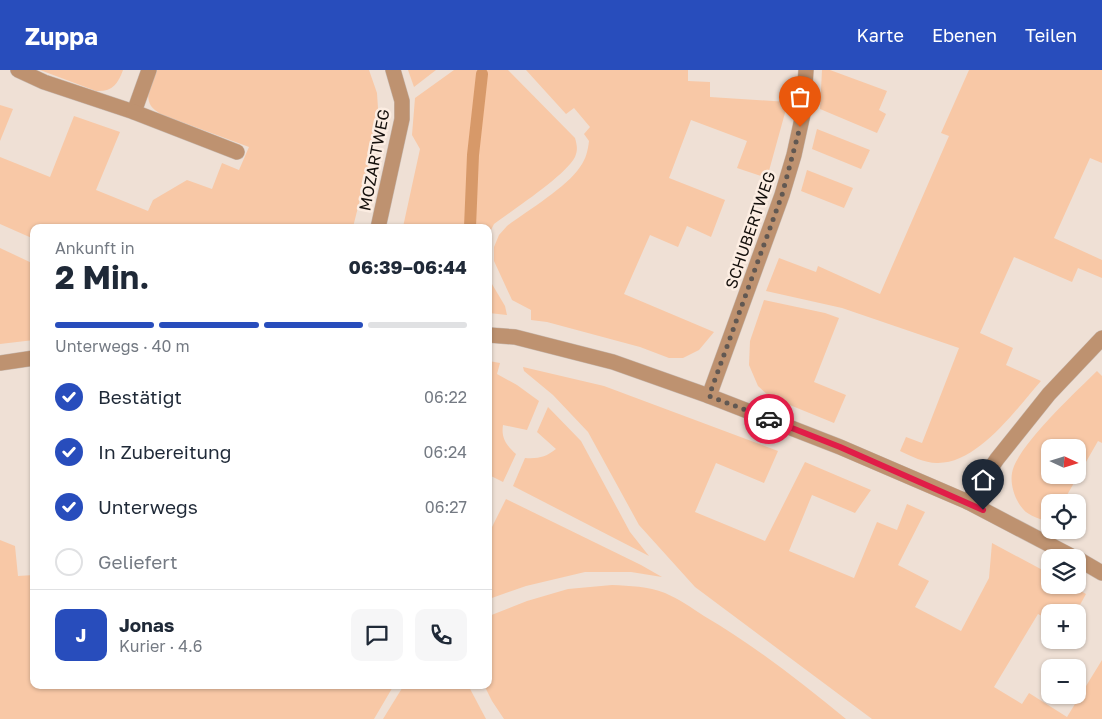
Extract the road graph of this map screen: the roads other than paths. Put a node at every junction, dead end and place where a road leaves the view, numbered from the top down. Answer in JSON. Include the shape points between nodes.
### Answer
{"nodes":[{"id":1,"x":18,"y":70,"type":"edge"},
{"id":2,"x":148,"y":70,"type":"edge"},
{"id":3,"x":393,"y":70,"type":"edge"},
{"id":4,"x":806,"y":70,"type":"edge"},
{"id":5,"x":134,"y":112,"type":"junction"},
{"id":6,"x":236,"y":152,"type":"dead end"},
{"id":7,"x":379,"y":224,"type":"edge"},
{"id":8,"x":492,"y":335,"type":"edge"},
{"id":9,"x":1102,"y":338,"type":"edge"},
{"id":10,"x":30,"y":359,"type":"edge"},
{"id":11,"x":0,"y":363,"type":"edge"},
{"id":12,"x":709,"y":396,"type":"junction"},
{"id":13,"x":968,"y":502,"type":"junction"},
{"id":14,"x":1059,"y":549,"type":"edge"},
{"id":15,"x":1086,"y":564,"type":"edge"},
{"id":16,"x":1102,"y":573,"type":"edge"}],
"edges":[{"from":1,"to":5,"type":"street"},
{"from":2,"to":5,"type":"street"},
{"from":3,"to":7,"type":"street","name":"MOZARTWEG","via":[[402,101],[402,119]]},
{"from":4,"to":12,"type":"street","name":"SCHUBERTWEG","via":[[803,114],[792,163]]},
{"from":5,"to":6,"type":"street"},
{"from":8,"to":12,"type":"street","via":[[614,362]]},
{"from":9,"to":13,"type":"street","via":[[1049,394],[997,459]]},
{"from":10,"to":11,"type":"street"},
{"from":12,"to":13,"type":"street"},
{"from":13,"to":14,"type":"street"},
{"from":15,"to":16,"type":"street"}]}
